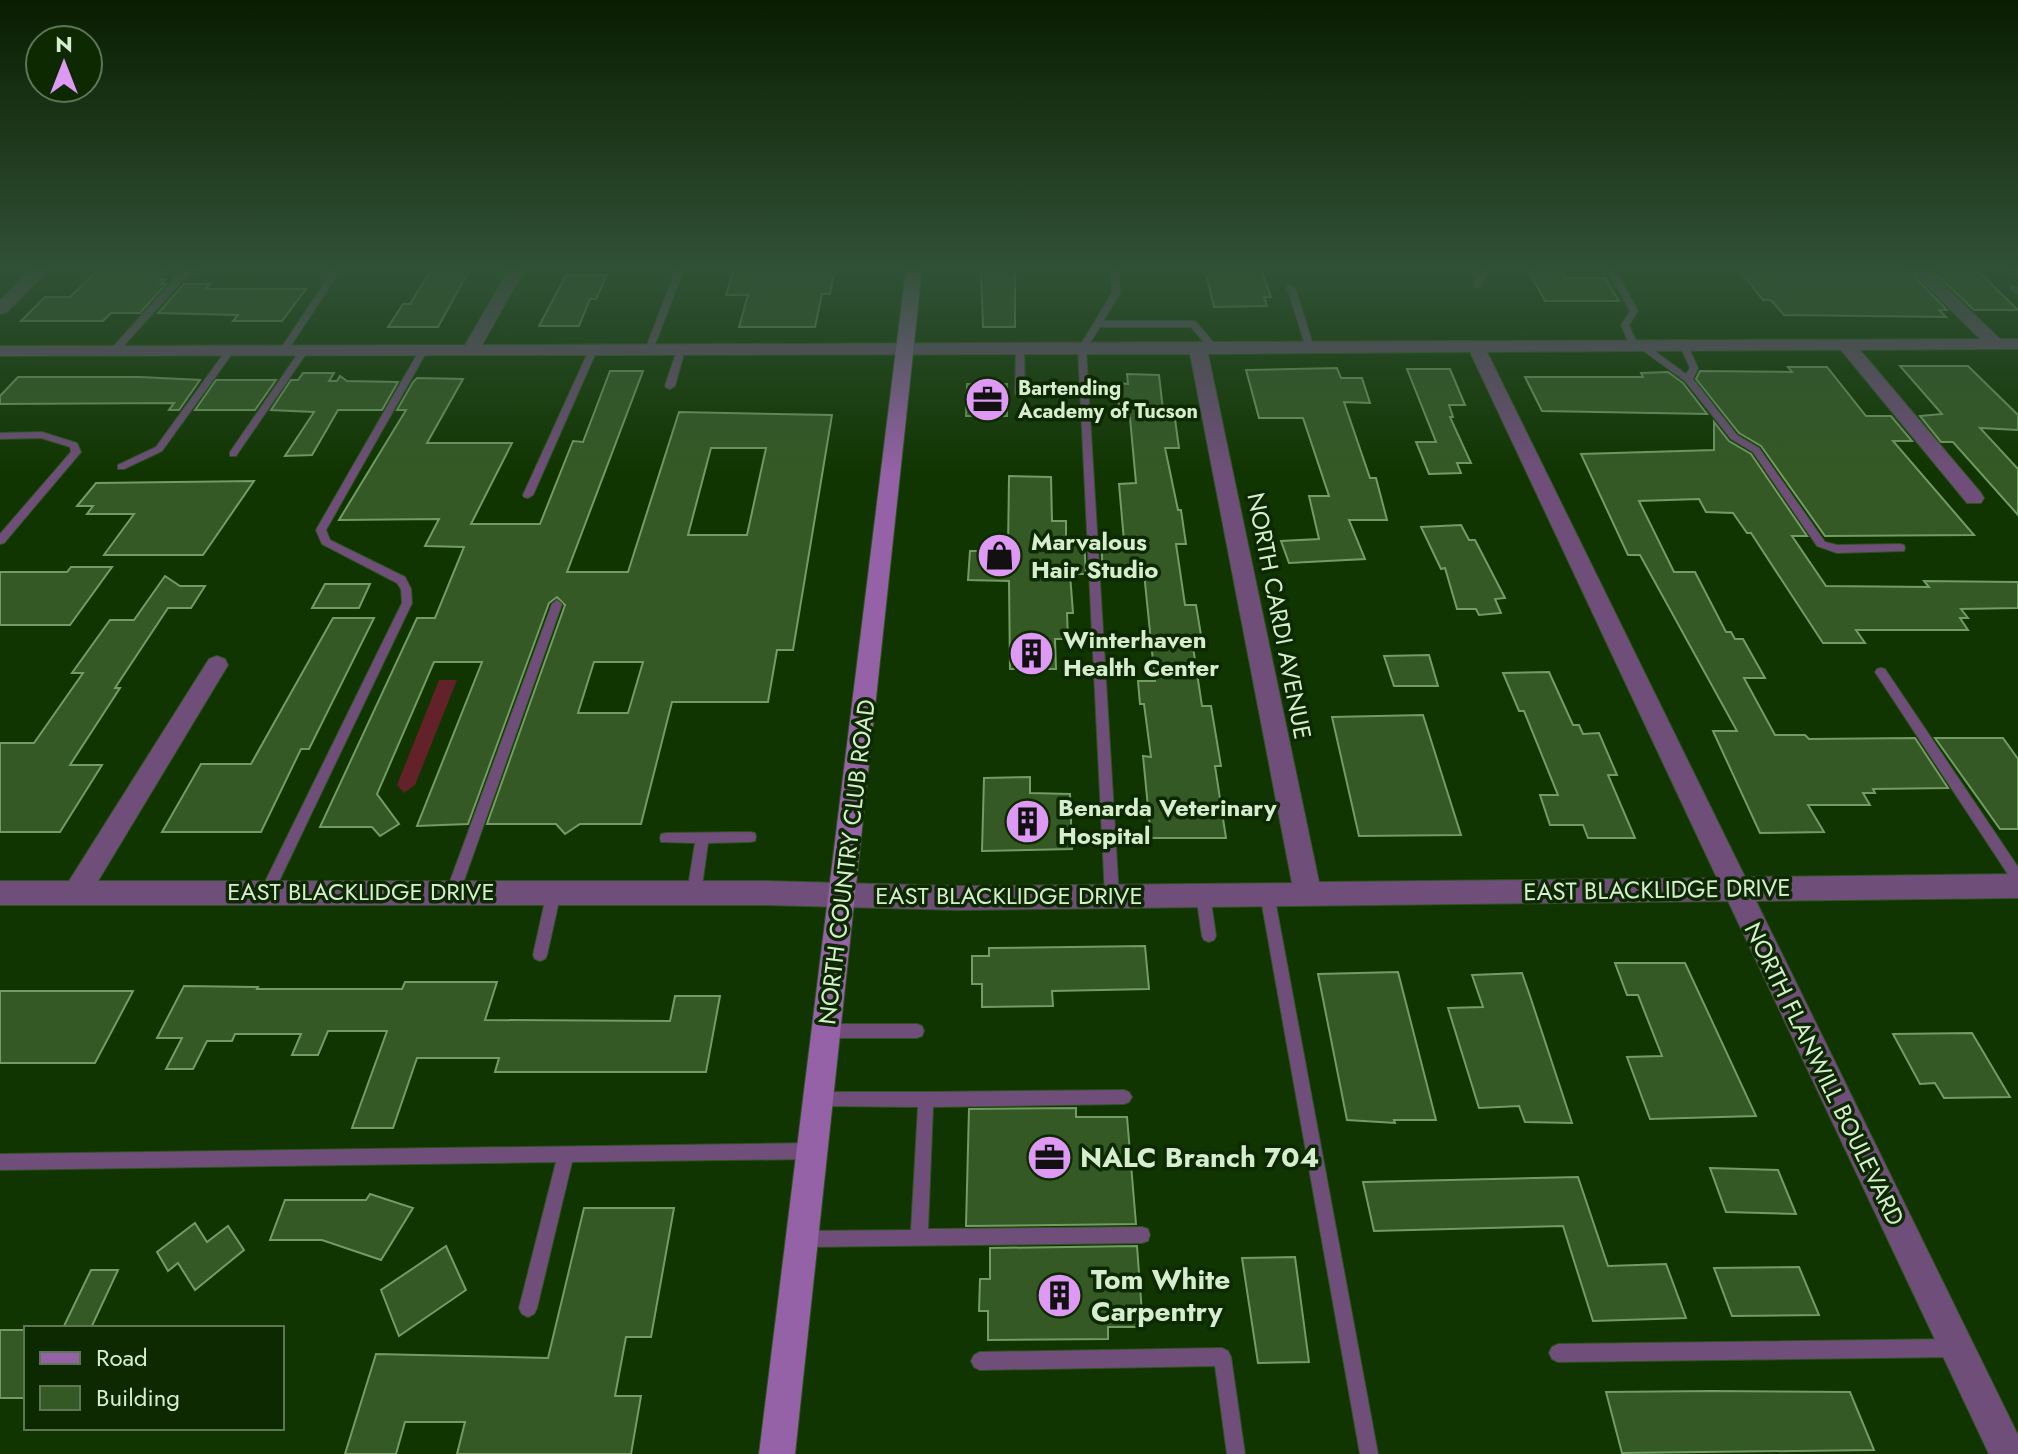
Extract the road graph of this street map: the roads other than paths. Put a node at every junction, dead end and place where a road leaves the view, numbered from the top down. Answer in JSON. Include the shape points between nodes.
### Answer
{"nodes":[{"id":1,"x":127,"y":337,"type":"edge"},
{"id":2,"x":292,"y":337,"type":"edge"},
{"id":3,"x":478,"y":337,"type":"edge"},
{"id":4,"x":654,"y":337,"type":"edge"},
{"id":5,"x":906,"y":337,"type":"edge"},
{"id":6,"x":1090,"y":337,"type":"edge"},
{"id":7,"x":1200,"y":337,"type":"edge"},
{"id":8,"x":1307,"y":337,"type":"edge"},
{"id":9,"x":1632,"y":337,"type":"edge"},
{"id":10,"x":1988,"y":337,"type":"edge"},
{"id":11,"x":1995,"y":344,"type":"junction"},
{"id":12,"x":2018,"y":344,"type":"edge"},
{"id":13,"x":1846,"y":345,"type":"junction"},
{"id":14,"x":1638,"y":346,"type":"junction"},
{"id":15,"x":1684,"y":346,"type":"junction"},
{"id":16,"x":1476,"y":347,"type":"junction"},
{"id":17,"x":1206,"y":348,"type":"junction"},
{"id":18,"x":1310,"y":348,"type":"junction"},
{"id":19,"x":1020,"y":349,"type":"junction"},
{"id":20,"x":1082,"y":349,"type":"junction"},
{"id":21,"x":471,"y":350,"type":"junction"},
{"id":22,"x":593,"y":350,"type":"junction"},
{"id":23,"x":649,"y":350,"type":"junction"},
{"id":24,"x":681,"y":350,"type":"junction"},
{"id":25,"x":904,"y":350,"type":"junction"},
{"id":26,"x":0,"y":351,"type":"edge"},
{"id":27,"x":114,"y":351,"type":"junction"},
{"id":28,"x":230,"y":351,"type":"junction"},
{"id":29,"x":283,"y":351,"type":"junction"},
{"id":30,"x":304,"y":351,"type":"junction"},
{"id":31,"x":423,"y":351,"type":"junction"},
{"id":32,"x":1688,"y":379,"type":"junction"},
{"id":33,"x":670,"y":386,"type":"dead end"},
{"id":34,"x":1020,"y":394,"type":"dead end"},
{"id":35,"x":0,"y":436,"type":"edge"},
{"id":36,"x":233,"y":454,"type":"dead end"},
{"id":37,"x":121,"y":467,"type":"dead end"},
{"id":38,"x":528,"y":495,"type":"dead end"},
{"id":39,"x":1974,"y":498,"type":"dead end"},
{"id":40,"x":0,"y":541,"type":"edge"},
{"id":41,"x":1900,"y":548,"type":"dead end"},
{"id":42,"x":557,"y":604,"type":"dead end"},
{"id":43,"x":217,"y":665,"type":"dead end"},
{"id":44,"x":1881,"y":672,"type":"dead end"},
{"id":45,"x":750,"y":837,"type":"dead end"},
{"id":46,"x":666,"y":838,"type":"dead end"},
{"id":47,"x":702,"y":838,"type":"junction"},
{"id":48,"x":2018,"y":878,"type":"edge"},
{"id":49,"x":2018,"y":886,"type":"edge"},
{"id":50,"x":1734,"y":889,"type":"junction"},
{"id":51,"x":78,"y":891,"type":"junction"},
{"id":52,"x":267,"y":892,"type":"junction"},
{"id":53,"x":453,"y":892,"type":"junction"},
{"id":54,"x":554,"y":892,"type":"junction"},
{"id":55,"x":0,"y":893,"type":"edge"},
{"id":56,"x":694,"y":893,"type":"junction"},
{"id":57,"x":1267,"y":894,"type":"junction"},
{"id":58,"x":1308,"y":894,"type":"junction"},
{"id":59,"x":1203,"y":895,"type":"junction"},
{"id":60,"x":843,"y":896,"type":"junction"},
{"id":61,"x":1112,"y":896,"type":"junction"},
{"id":62,"x":1209,"y":936,"type":"dead end"},
{"id":63,"x":540,"y":955,"type":"dead end"},
{"id":64,"x":827,"y":1031,"type":"junction"},
{"id":65,"x":917,"y":1031,"type":"dead end"},
{"id":66,"x":1124,"y":1097,"type":"dead end"},
{"id":67,"x":819,"y":1099,"type":"junction"},
{"id":68,"x":926,"y":1100,"type":"junction"},
{"id":69,"x":813,"y":1151,"type":"junction"},
{"id":70,"x":566,"y":1155,"type":"junction"},
{"id":71,"x":0,"y":1162,"type":"edge"},
{"id":72,"x":1142,"y":1235,"type":"dead end"},
{"id":73,"x":919,"y":1237,"type":"junction"},
{"id":74,"x":803,"y":1239,"type":"junction"},
{"id":75,"x":528,"y":1308,"type":"dead end"},
{"id":76,"x":1957,"y":1348,"type":"junction"},
{"id":77,"x":1558,"y":1353,"type":"dead end"},
{"id":78,"x":980,"y":1361,"type":"dead end"},
{"id":79,"x":777,"y":1454,"type":"edge"},
{"id":80,"x":1236,"y":1454,"type":"edge"},
{"id":81,"x":1369,"y":1454,"type":"edge"},
{"id":82,"x":2008,"y":1454,"type":"edge"}],
"edges":[{"from":1,"to":27,"type":"lane"},
{"from":2,"to":29,"type":"lane"},
{"from":3,"to":21,"type":"street"},
{"from":4,"to":23,"type":"lane"},
{"from":5,"to":25,"type":"main road","name":"NORTH COUNTRY CLUB ROAD"},
{"from":6,"to":20,"type":"lane"},
{"from":7,"to":17,"type":"lane"},
{"from":8,"to":18,"type":"lane"},
{"from":9,"to":14,"type":"lane"},
{"from":10,"to":11,"type":"street"},
{"from":11,"to":12,"type":"street"},
{"from":11,"to":13,"type":"street"},
{"from":13,"to":15,"type":"street"},
{"from":13,"to":39,"type":"street"},
{"from":14,"to":15,"type":"street"},
{"from":14,"to":16,"type":"street"},
{"from":14,"to":32,"type":"lane"},
{"from":15,"to":32,"type":"lane","via":[[1694,368]]},
{"from":16,"to":18,"type":"street"},
{"from":16,"to":50,"type":"street","name":"NORTH FLANWILL BOULEVARD"},
{"from":17,"to":18,"type":"street"},
{"from":17,"to":20,"type":"street"},
{"from":17,"to":58,"type":"street","name":"NORTH CARDI AVENUE"},
{"from":19,"to":20,"type":"street"},
{"from":19,"to":25,"type":"street"},
{"from":19,"to":34,"type":"lane"},
{"from":20,"to":61,"type":"lane"},
{"from":21,"to":22,"type":"street"},
{"from":21,"to":31,"type":"street"},
{"from":22,"to":23,"type":"street"},
{"from":22,"to":38,"type":"lane"},
{"from":23,"to":24,"type":"street"},
{"from":24,"to":25,"type":"street"},
{"from":24,"to":33,"type":"lane"},
{"from":25,"to":60,"type":"main road","name":"NORTH COUNTRY CLUB ROAD"},
{"from":26,"to":27,"type":"street"},
{"from":27,"to":28,"type":"street"},
{"from":28,"to":29,"type":"street"},
{"from":28,"to":37,"type":"lane","via":[[159,449]]},
{"from":29,"to":30,"type":"street"},
{"from":30,"to":31,"type":"street"},
{"from":30,"to":36,"type":"lane"},
{"from":31,"to":52,"type":"lane","via":[[321,530],[326,542],[401,580],[407,603]]},
{"from":32,"to":41,"type":"lane","via":[[1734,437],[1756,450],[1821,544],[1837,549]]},
{"from":35,"to":40,"type":"lane","via":[[52,436],[74,445],[76,452]]},
{"from":42,"to":53,"type":"lane"},
{"from":43,"to":51,"type":"street"},
{"from":44,"to":48,"type":"lane"},
{"from":45,"to":47,"type":"lane"},
{"from":46,"to":47,"type":"lane"},
{"from":47,"to":56,"type":"lane"},
{"from":49,"to":50,"type":"street","name":"EAST BLACKLIDGE DRIVE"},
{"from":50,"to":58,"type":"street","name":"EAST BLACKLIDGE DRIVE"},
{"from":50,"to":76,"type":"street","name":"NORTH FLANWILL BOULEVARD"},
{"from":51,"to":52,"type":"street","name":"EAST BLACKLIDGE DRIVE"},
{"from":51,"to":55,"type":"street","name":"EAST BLACKLIDGE DRIVE"},
{"from":52,"to":53,"type":"street","name":"EAST BLACKLIDGE DRIVE"},
{"from":53,"to":54,"type":"street","name":"EAST BLACKLIDGE DRIVE"},
{"from":54,"to":56,"type":"street","name":"EAST BLACKLIDGE DRIVE"},
{"from":54,"to":63,"type":"lane"},
{"from":56,"to":60,"type":"street","name":"EAST BLACKLIDGE DRIVE"},
{"from":57,"to":58,"type":"street","name":"EAST BLACKLIDGE DRIVE"},
{"from":57,"to":59,"type":"street","name":"EAST BLACKLIDGE DRIVE"},
{"from":57,"to":81,"type":"lane"},
{"from":59,"to":61,"type":"street","name":"EAST BLACKLIDGE DRIVE"},
{"from":59,"to":62,"type":"lane"},
{"from":60,"to":61,"type":"street","name":"EAST BLACKLIDGE DRIVE"},
{"from":60,"to":64,"type":"main road","name":"NORTH COUNTRY CLUB ROAD"},
{"from":64,"to":65,"type":"lane"},
{"from":64,"to":67,"type":"main road","name":"NORTH COUNTRY CLUB ROAD"},
{"from":66,"to":68,"type":"lane"},
{"from":67,"to":68,"type":"lane"},
{"from":67,"to":69,"type":"main road","name":"NORTH COUNTRY CLUB ROAD"},
{"from":68,"to":73,"type":"lane"},
{"from":69,"to":70,"type":"lane"},
{"from":69,"to":74,"type":"main road","name":"NORTH COUNTRY CLUB ROAD"},
{"from":70,"to":71,"type":"lane"},
{"from":70,"to":75,"type":"lane"},
{"from":72,"to":73,"type":"lane"},
{"from":73,"to":74,"type":"lane"},
{"from":74,"to":79,"type":"main road","name":"NORTH COUNTRY CLUB ROAD"},
{"from":76,"to":77,"type":"lane"},
{"from":76,"to":82,"type":"street","name":"NORTH FLANWILL BOULEVARD"},
{"from":78,"to":80,"type":"lane","via":[[1222,1357]]}]}
